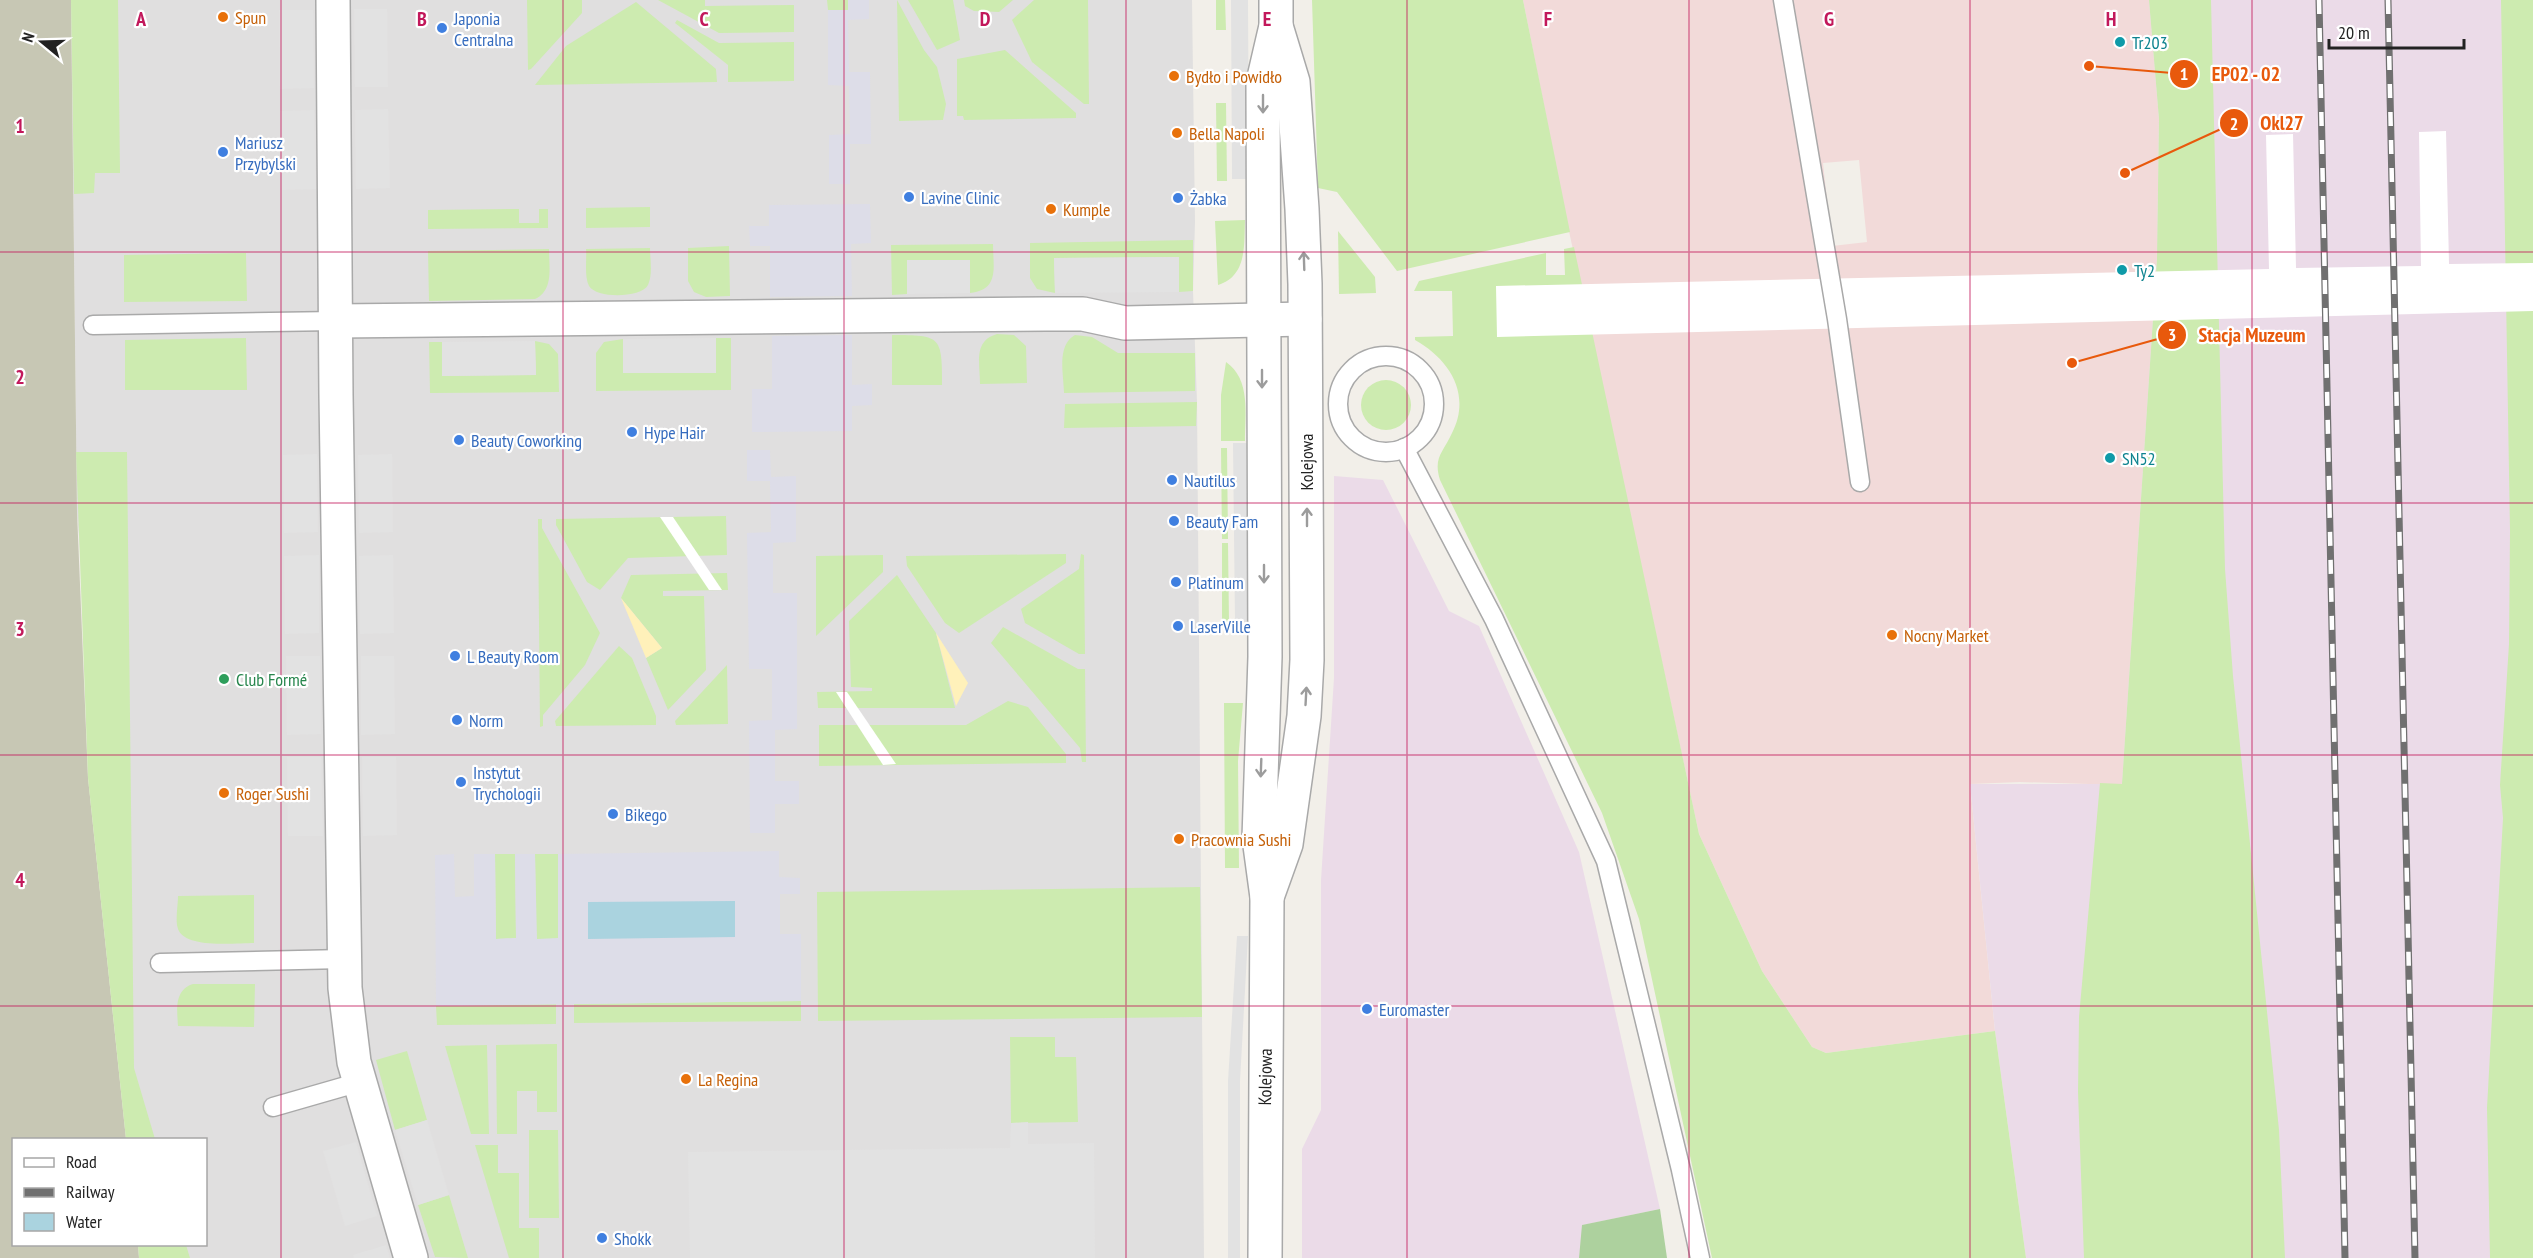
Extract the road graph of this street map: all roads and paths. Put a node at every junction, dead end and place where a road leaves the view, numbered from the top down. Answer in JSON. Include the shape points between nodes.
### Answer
{"nodes":[{"id":1,"x":333,"y":0,"type":"edge"},
{"id":2,"x":1783,"y":0,"type":"edge"},
{"id":3,"x":1276,"y":13,"type":"edge"},
{"id":4,"x":1305,"y":319,"type":"junction"},
{"id":5,"x":1262,"y":320,"type":"junction"},
{"id":6,"x":336,"y":321,"type":"junction"},
{"id":7,"x":93,"y":325,"type":"dead end"},
{"id":8,"x":1322,"y":398,"type":"junction"},
{"id":9,"x":1404,"y":448,"type":"junction"},
{"id":10,"x":1860,"y":482,"type":"dead end"},
{"id":11,"x":1268,"y":897,"type":"junction"},
{"id":12,"x":344,"y":959,"type":"junction"},
{"id":13,"x":160,"y":963,"type":"dead end"},
{"id":14,"x":360,"y":1082,"type":"junction"},
{"id":15,"x":273,"y":1107,"type":"dead end"},
{"id":16,"x":411,"y":1258,"type":"edge"},
{"id":17,"x":1265,"y":1258,"type":"edge"},
{"id":18,"x":1700,"y":1258,"type":"edge"}],
"edges":[{"from":1,"to":6,"type":"street"},
{"from":2,"to":10,"type":"lane","via":[[1837,319]]},
{"from":4,"to":3,"type":"street","name":"Kolejowa","one_way":true,"via":[[1293,82]]},
{"from":3,"to":5,"type":"street","name":"Kolejowa","one_way":true,"via":[[1263,82]]},
{"from":4,"to":5,"type":"street"},
{"from":4,"to":8,"type":"street","name":"Kolejowa"},
{"from":5,"to":6,"type":"street","via":[[1125,323],[1083,314],[1023,314]]},
{"from":5,"to":11,"type":"street","name":"Kolejowa","one_way":true,"via":[[1264,657],[1258,838]]},
{"from":6,"to":7,"type":"lane"},
{"from":6,"to":12,"type":"street"},
{"from":8,"to":9,"type":"lane","via":[[1348,435],[1364,448],[1385,453]]},
{"from":8,"to":9,"type":"lane","via":[[1356,365],[1374,357],[1388,355],[1409,362],[1431,386],[1434,403],[1432,419],[1421,436],[1414,445]]},
{"from":11,"to":8,"type":"street","name":"Kolejowa","one_way":true,"via":[[1286,844],[1306,694]]},
{"from":9,"to":18,"type":"lane","via":[[1494,619],[1606,861]]},
{"from":11,"to":17,"type":"street","name":"Kolejowa"},
{"from":12,"to":13,"type":"lane"},
{"from":12,"to":14,"type":"street","via":[[351,1041]]},
{"from":14,"to":15,"type":"lane"},
{"from":14,"to":16,"type":"street"}]}
